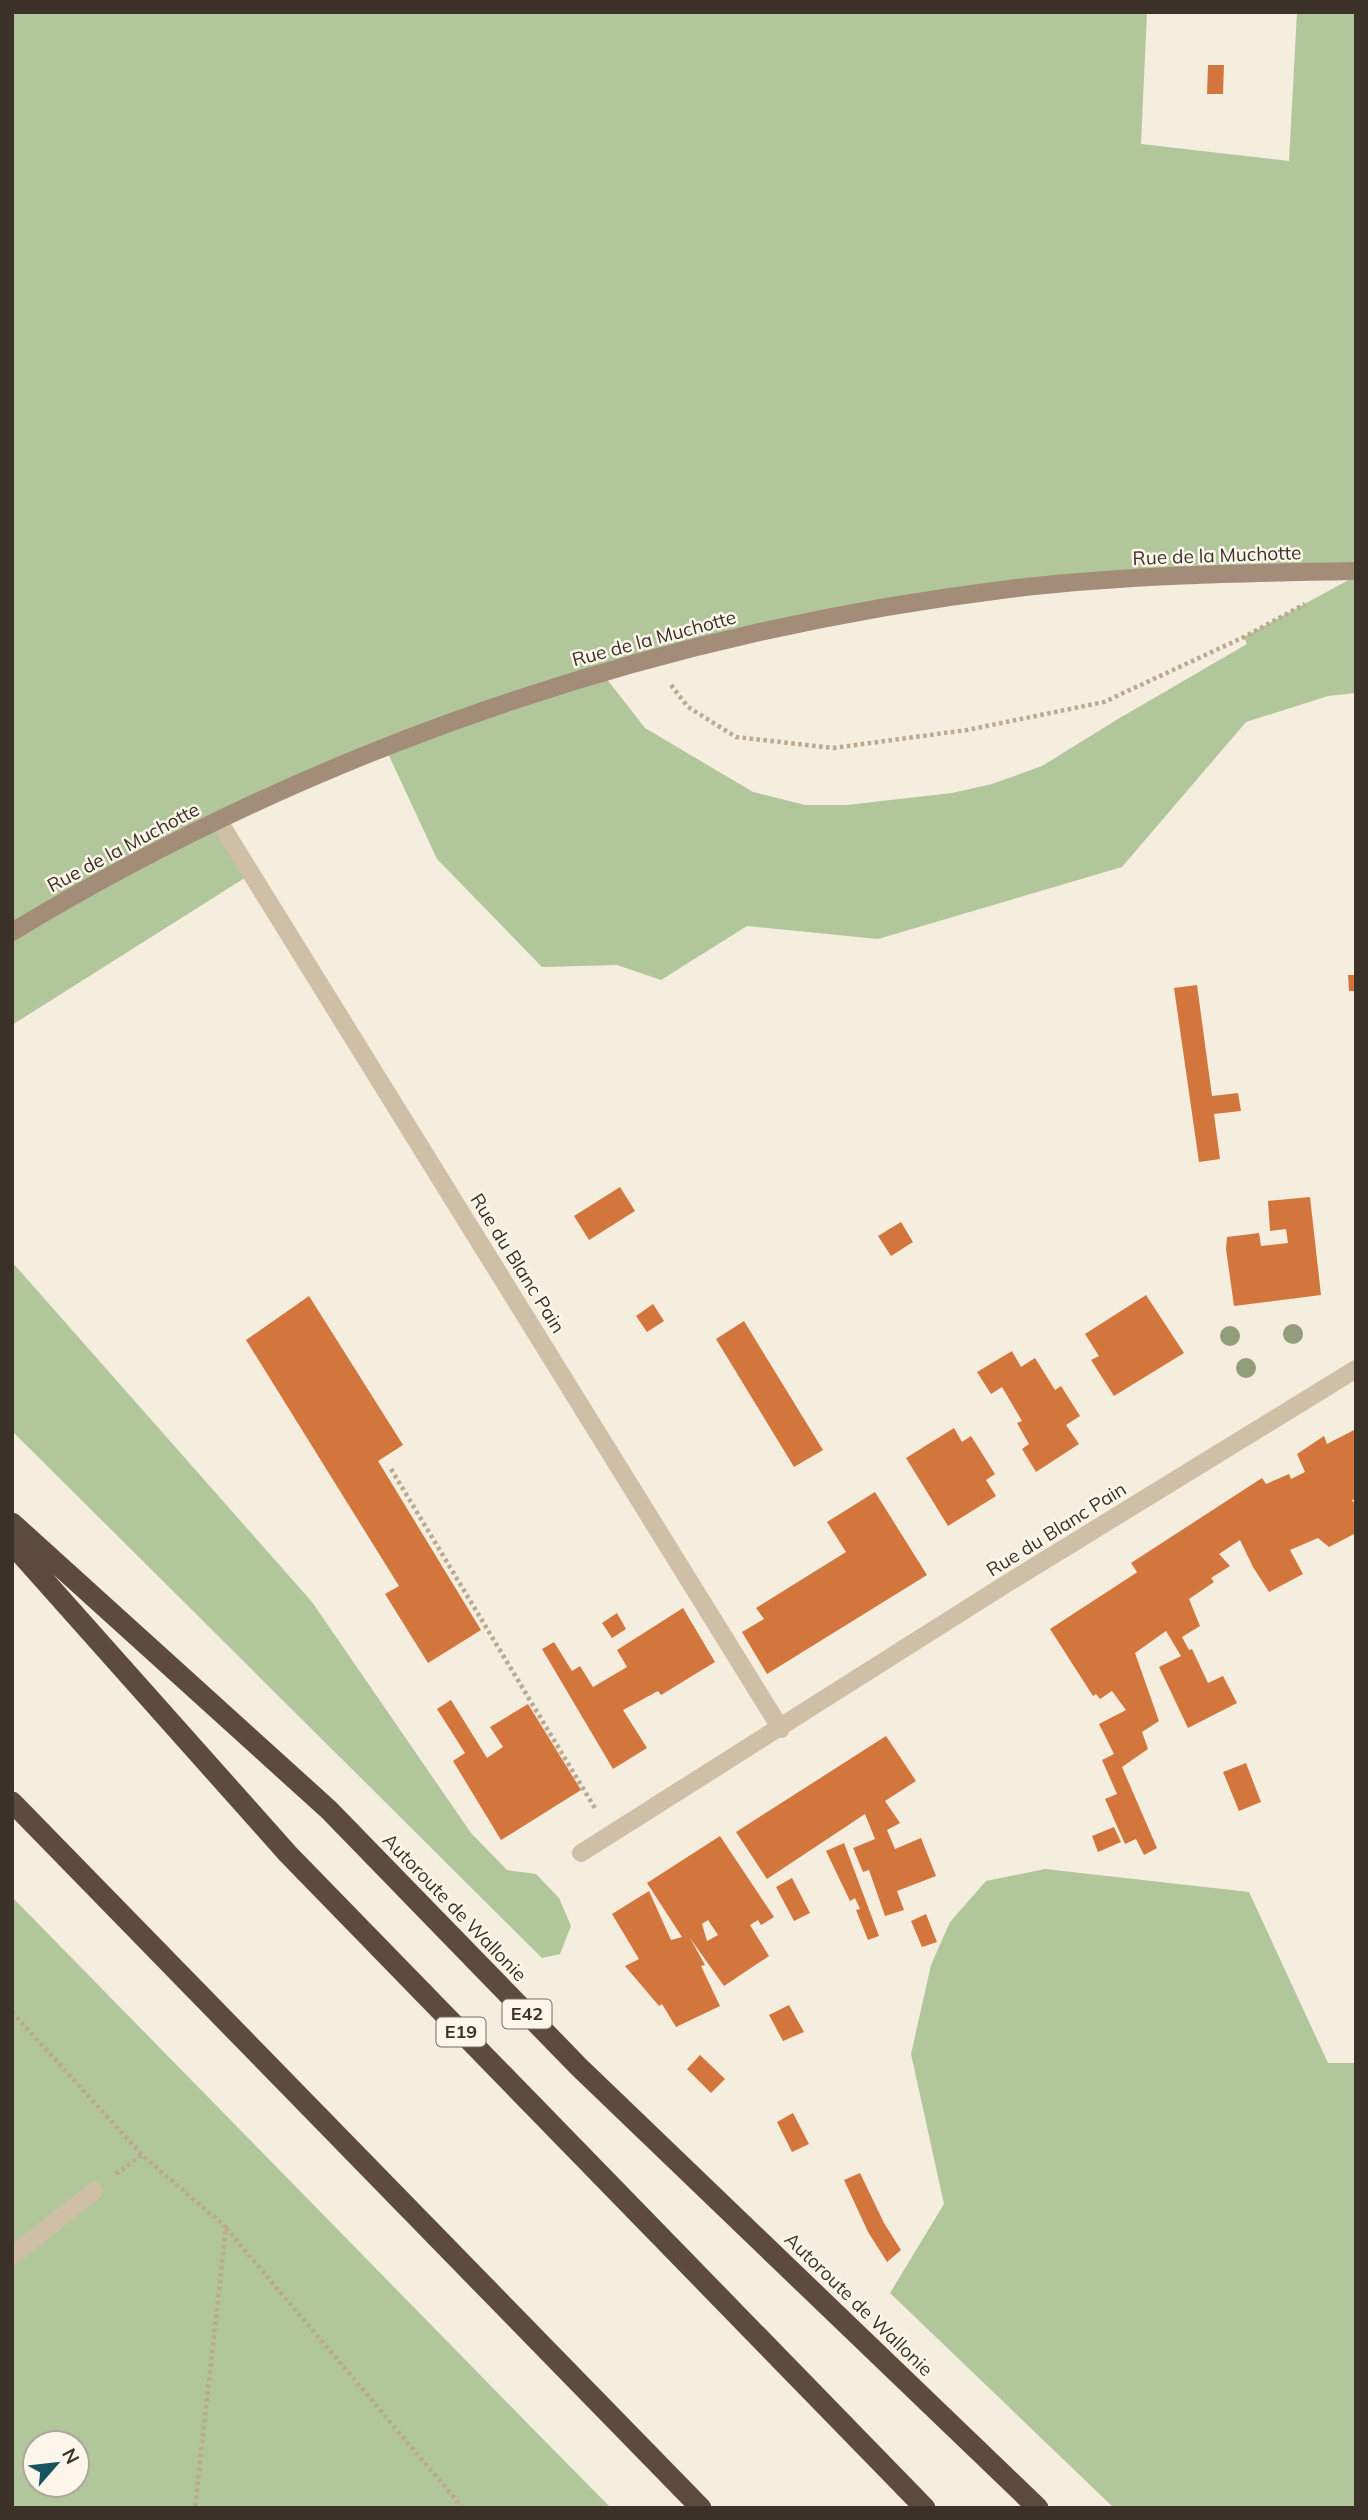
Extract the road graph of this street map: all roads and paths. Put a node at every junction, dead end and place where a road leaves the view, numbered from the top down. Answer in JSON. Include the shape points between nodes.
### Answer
{"nodes":[{"id":1,"x":1356,"y":571,"type":"edge"},
{"id":2,"x":1312,"y":600,"type":"dead end"},
{"id":3,"x":652,"y":658,"type":"junction"},
{"id":4,"x":218,"y":820,"type":"junction"},
{"id":5,"x":12,"y":932,"type":"edge"},
{"id":6,"x":1356,"y":1369,"type":"edge"},
{"id":7,"x":391,"y":1469,"type":"dead end"},
{"id":8,"x":12,"y":1523,"type":"edge"},
{"id":9,"x":12,"y":1544,"type":"edge"},
{"id":10,"x":780,"y":1729,"type":"junction"},
{"id":11,"x":12,"y":1802,"type":"edge"},
{"id":12,"x":611,"y":1835,"type":"junction"},
{"id":13,"x":581,"y":1853,"type":"dead end"},
{"id":14,"x":12,"y":2012,"type":"edge"},
{"id":15,"x":142,"y":2154,"type":"junction"},
{"id":16,"x":94,"y":2191,"type":"joint"},
{"id":17,"x":226,"y":2227,"type":"junction"},
{"id":18,"x":12,"y":2256,"type":"edge"},
{"id":19,"x":195,"y":2508,"type":"edge"},
{"id":20,"x":463,"y":2508,"type":"edge"},
{"id":21,"x":701,"y":2508,"type":"edge"},
{"id":22,"x":925,"y":2508,"type":"edge"},
{"id":23,"x":1038,"y":2508,"type":"edge"}],
"edges":[{"from":1,"to":3,"type":"street","name":"Rue de la Muchotte","via":[[1188,574],[1012,589],[824,619]]},
{"from":2,"to":3,"type":"path","via":[[1104,702],[967,730],[833,748],[736,737],[688,708]]},
{"from":3,"to":4,"type":"street","name":"Rue de la Muchotte","via":[[482,710],[385,746]]},
{"from":4,"to":5,"type":"street","name":"Rue de la Muchotte"},
{"from":4,"to":10,"type":"street","name":"Rue du Blanc Pain"},
{"from":6,"to":10,"type":"street","name":"Rue du Blanc Pain"},
{"from":7,"to":12,"type":"path"},
{"from":8,"to":23,"type":"highway","name":"Autoroute de Wallonie","number":"E42","via":[[329,1810],[579,2067]]},
{"from":9,"to":22,"type":"highway","number":"E19","via":[[288,1854]]},
{"from":10,"to":12,"type":"street","name":"Rue du Blanc Pain"},
{"from":11,"to":21,"type":"highway"},
{"from":12,"to":13,"type":"street","name":"Rue du Blanc Pain"},
{"from":14,"to":15,"type":"path"},
{"from":15,"to":16,"type":"path"},
{"from":15,"to":17,"type":"path"},
{"from":16,"to":18,"type":"street"},
{"from":17,"to":19,"type":"path"},
{"from":17,"to":20,"type":"path"}]}
